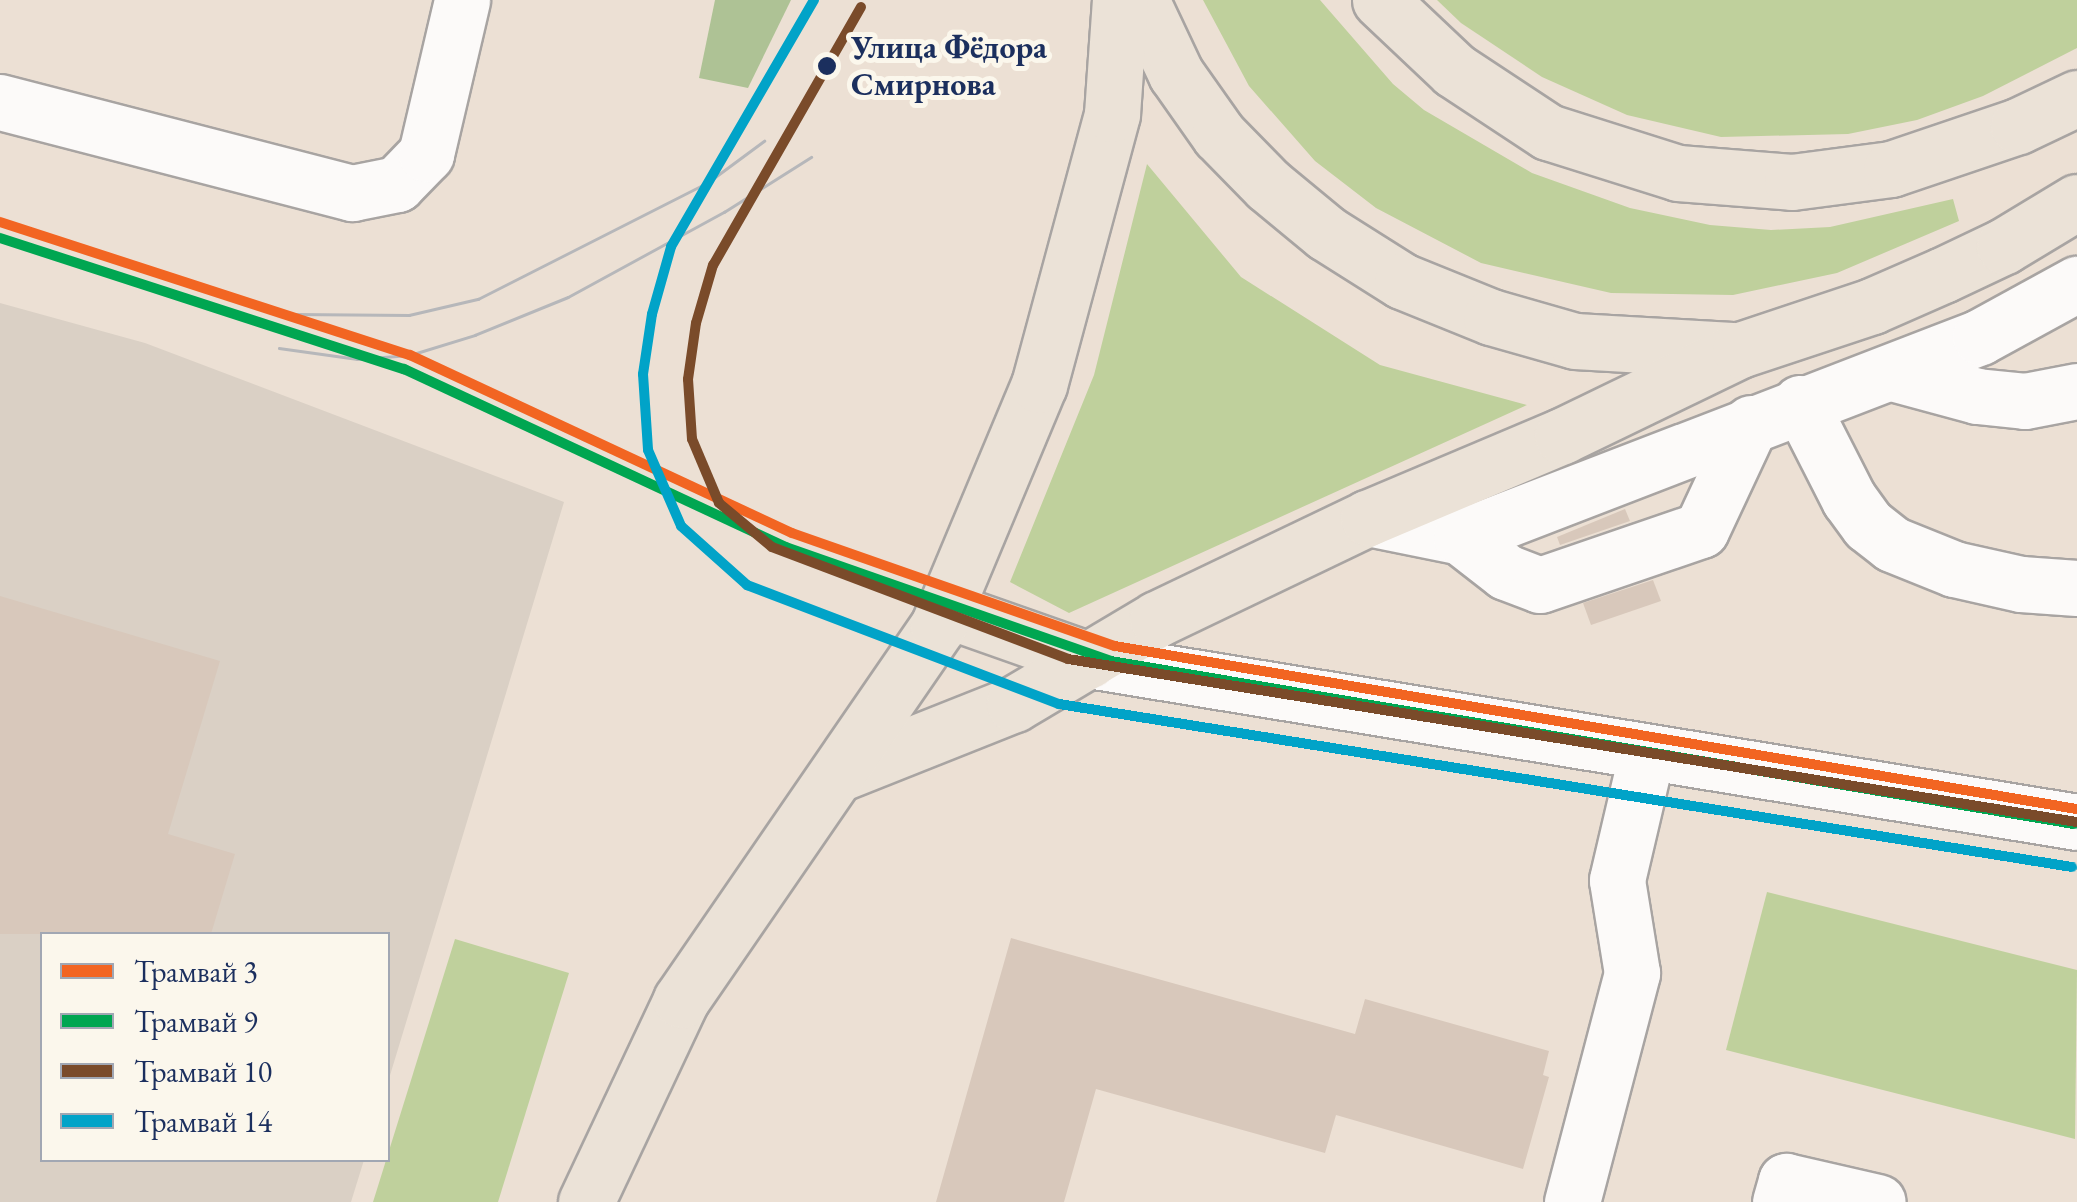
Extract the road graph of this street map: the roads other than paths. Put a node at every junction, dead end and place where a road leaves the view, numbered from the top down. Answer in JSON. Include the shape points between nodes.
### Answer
{"nodes":[{"id":1,"x":462,"y":0,"type":"edge"},
{"id":2,"x":1120,"y":0,"type":"edge"},
{"id":3,"x":1141,"y":0,"type":"edge"},
{"id":4,"x":1380,"y":0,"type":"edge"},
{"id":5,"x":2077,"y":98,"type":"edge"},
{"id":6,"x":0,"y":102,"type":"edge"},
{"id":7,"x":2077,"y":202,"type":"edge"},
{"id":8,"x":2077,"y":284,"type":"edge"},
{"id":9,"x":1740,"y":350,"type":"junction"},
{"id":10,"x":1892,"y":373,"type":"junction"},
{"id":11,"x":2077,"y":391,"type":"edge"},
{"id":12,"x":1800,"y":403,"type":"junction"},
{"id":13,"x":1750,"y":423,"type":"junction"},
{"id":14,"x":1368,"y":518,"type":"junction"},
{"id":15,"x":1460,"y":536,"type":"junction"},
{"id":16,"x":2077,"y":588,"type":"edge"},
{"id":17,"x":944,"y":609,"type":"junction"},
{"id":18,"x":1089,"y":660,"type":"junction"},
{"id":19,"x":1647,"y":752,"type":"junction"},
{"id":20,"x":838,"y":774,"type":"junction"},
{"id":21,"x":2077,"y":822,"type":"edge"},
{"id":22,"x":586,"y":1202,"type":"edge"},
{"id":23,"x":1572,"y":1202,"type":"edge"},
{"id":24,"x":1780,"y":1202,"type":"edge"},
{"id":25,"x":1878,"y":1202,"type":"edge"}],
"edges":[{"from":1,"to":6,"type":"street","via":[[426,154],[398,184],[352,194]]},
{"from":2,"to":17,"type":"main road","via":[[1112,114],[1039,385]]},
{"from":3,"to":9,"type":"main road","via":[[1176,74],[1219,134],[1326,233],[1402,281],[1504,322],[1574,341]]},
{"from":4,"to":5,"type":"main road","via":[[1454,70],[1572,142],[1650,168],[1736,182],[1792,182],[1891,168]]},
{"from":7,"to":9,"type":"main road","via":[[2004,246],[1890,298]]},
{"from":8,"to":10,"type":"street","via":[[1980,337]]},
{"from":9,"to":14,"type":"main road","via":[[1562,436]]},
{"from":10,"to":11,"type":"street","via":[[1977,396],[2026,401]]},
{"from":10,"to":12,"type":"street"},
{"from":12,"to":13,"type":"street"},
{"from":12,"to":16,"type":"street","via":[[1850,499],[1892,544],[1954,570]]},
{"from":13,"to":15,"type":"street"},
{"from":13,"to":15,"type":"street","via":[[1702,530],[1540,586],[1506,572]]},
{"from":14,"to":15,"type":"street"},
{"from":14,"to":18,"type":"main road","via":[[1157,619]]},
{"from":17,"to":18,"type":"main road"},
{"from":17,"to":20,"type":"main road"},
{"from":18,"to":19,"type":"street"},
{"from":18,"to":20,"type":"main road","via":[[1014,704]]},
{"from":19,"to":21,"type":"street"},
{"from":19,"to":23,"type":"street","via":[[1617,880],[1632,974]]},
{"from":20,"to":22,"type":"main road","via":[[681,1000]]},
{"from":24,"to":25,"type":"street","via":[[1786,1181]]}]}
